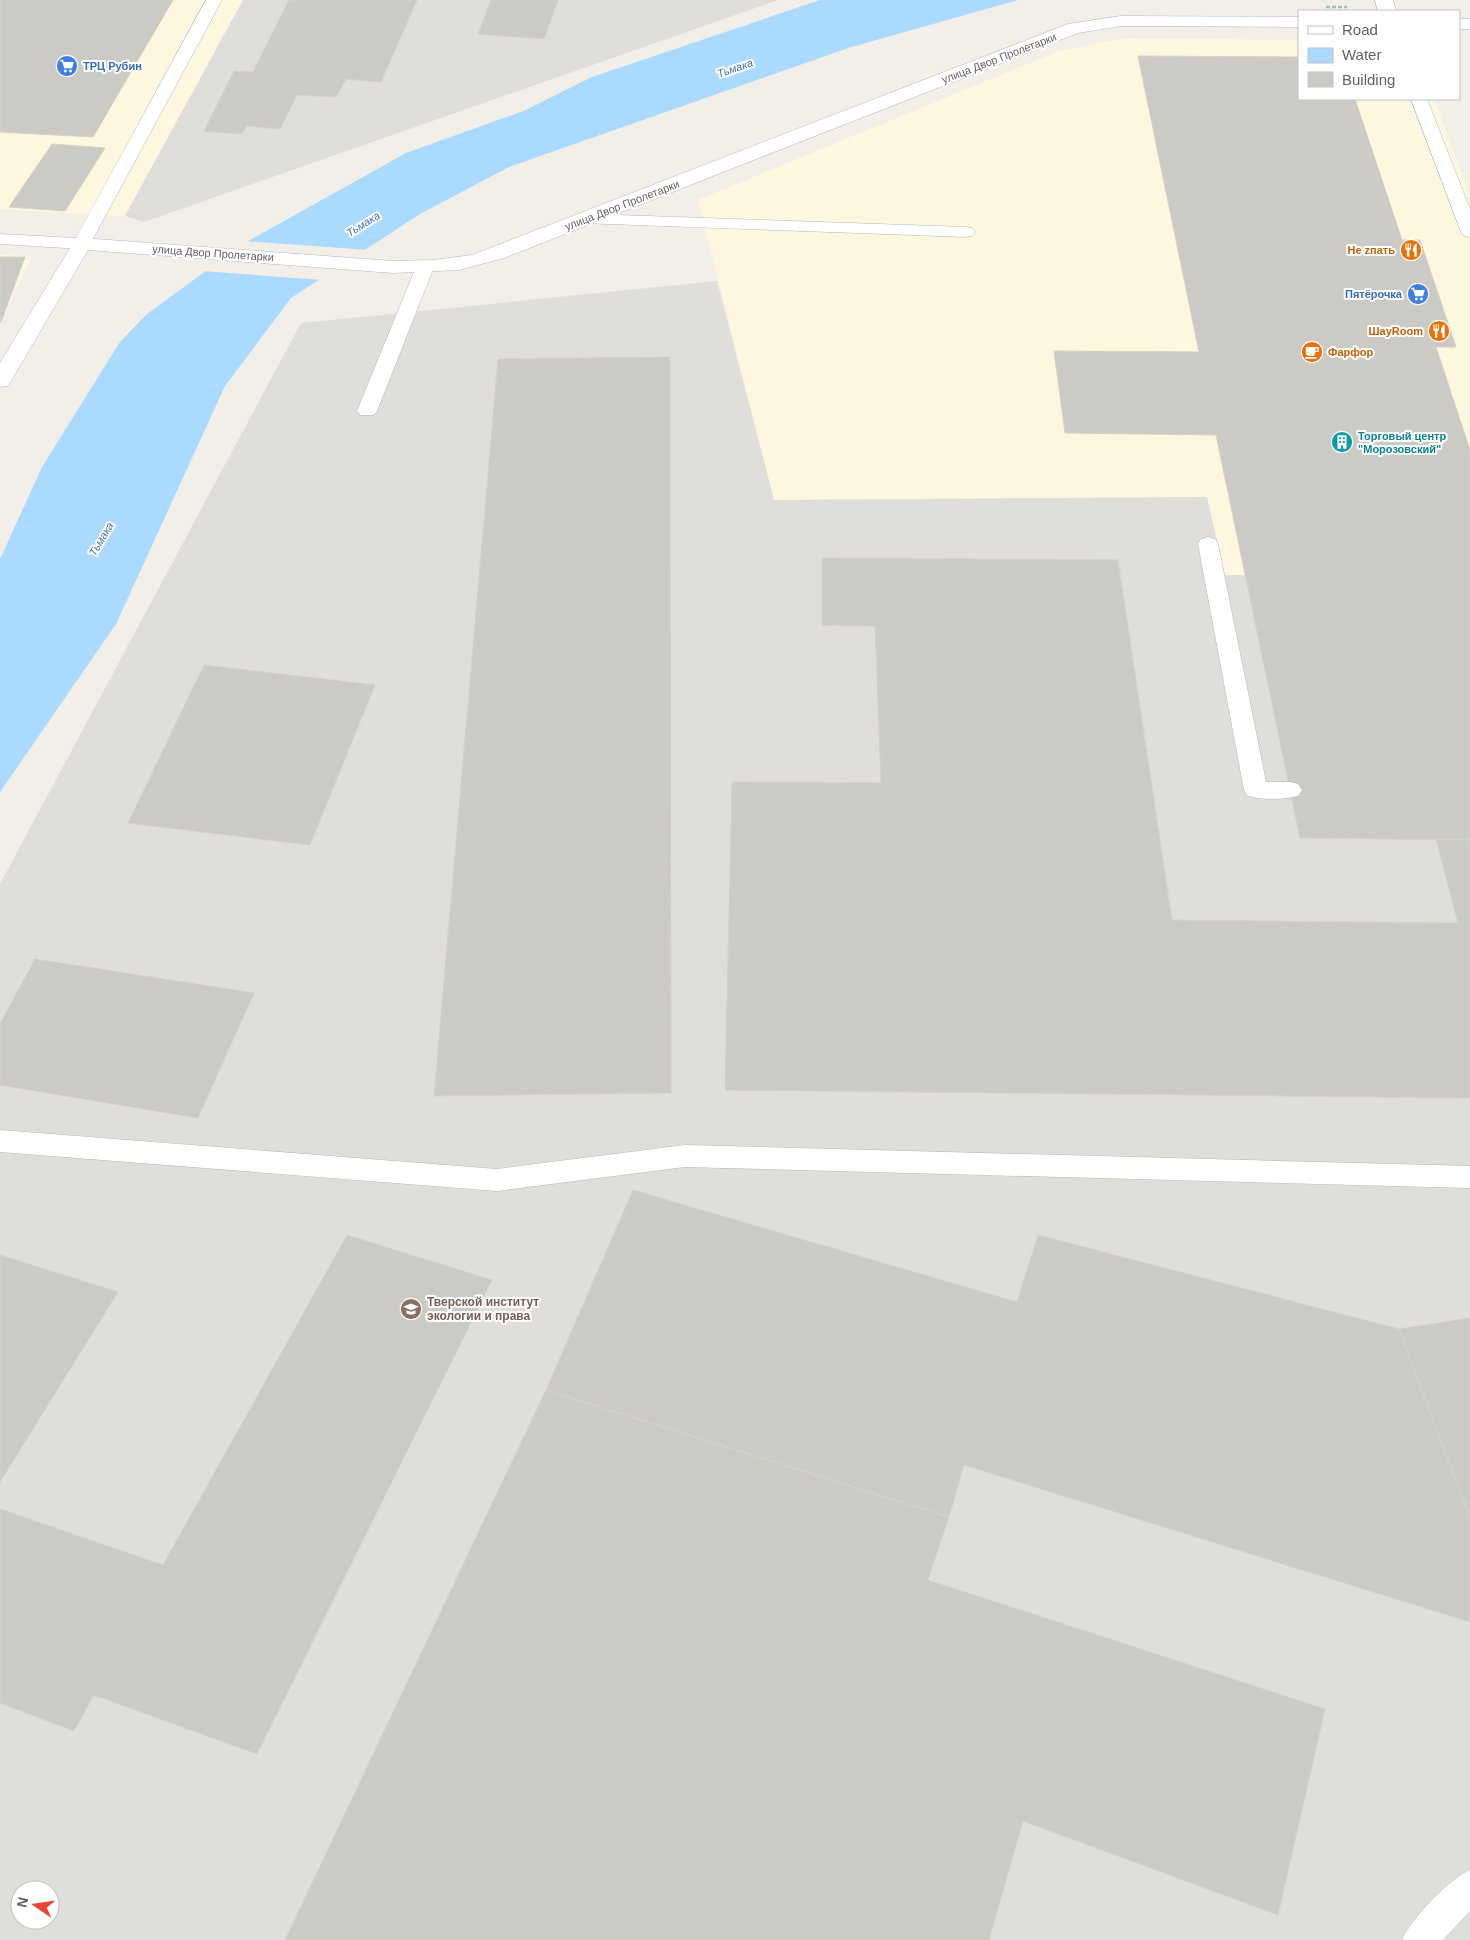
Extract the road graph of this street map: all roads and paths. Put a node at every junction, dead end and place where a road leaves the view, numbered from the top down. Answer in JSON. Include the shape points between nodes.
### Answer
{"nodes":[{"id":1,"x":214,"y":0,"type":"edge"},
{"id":2,"x":1298,"y":22,"type":"edge"},
{"id":3,"x":1419,"y":100,"type":"edge"},
{"id":4,"x":588,"y":219,"type":"junction"},
{"id":5,"x":966,"y":232,"type":"dead end"},
{"id":6,"x":1470,"y":232,"type":"edge"},
{"id":7,"x":0,"y":239,"type":"edge"},
{"id":8,"x":82,"y":244,"type":"junction"},
{"id":9,"x":425,"y":267,"type":"junction"},
{"id":10,"x":0,"y":381,"type":"edge"},
{"id":11,"x":368,"y":411,"type":"dead end"},
{"id":12,"x":1208,"y":544,"type":"dead end"},
{"id":13,"x":1290,"y":790,"type":"dead end"},
{"id":14,"x":0,"y":1141,"type":"edge"},
{"id":15,"x":1470,"y":1177,"type":"edge"},
{"id":16,"x":1470,"y":1887,"type":"edge"},
{"id":17,"x":1419,"y":1940,"type":"edge"}],
"edges":[{"from":1,"to":8,"type":"lane"},
{"from":2,"to":4,"type":"street","name":"улица Двор Пролетарки","via":[[1121,21],[1074,28]]},
{"from":3,"to":6,"type":"lane"},
{"from":4,"to":5,"type":"lane"},
{"from":4,"to":9,"type":"street","name":"улица Двор Пролетарки","via":[[489,257]]},
{"from":7,"to":8,"type":"lane"},
{"from":8,"to":9,"type":"street","name":"улица Двор Пролетарки","via":[[387,267]]},
{"from":8,"to":10,"type":"street"},
{"from":9,"to":11,"type":"lane"},
{"from":12,"to":13,"type":"lane","via":[[1256,790]]},
{"from":14,"to":15,"type":"lane","via":[[497,1180],[685,1156]]},
{"from":16,"to":17,"type":"lane"}]}
